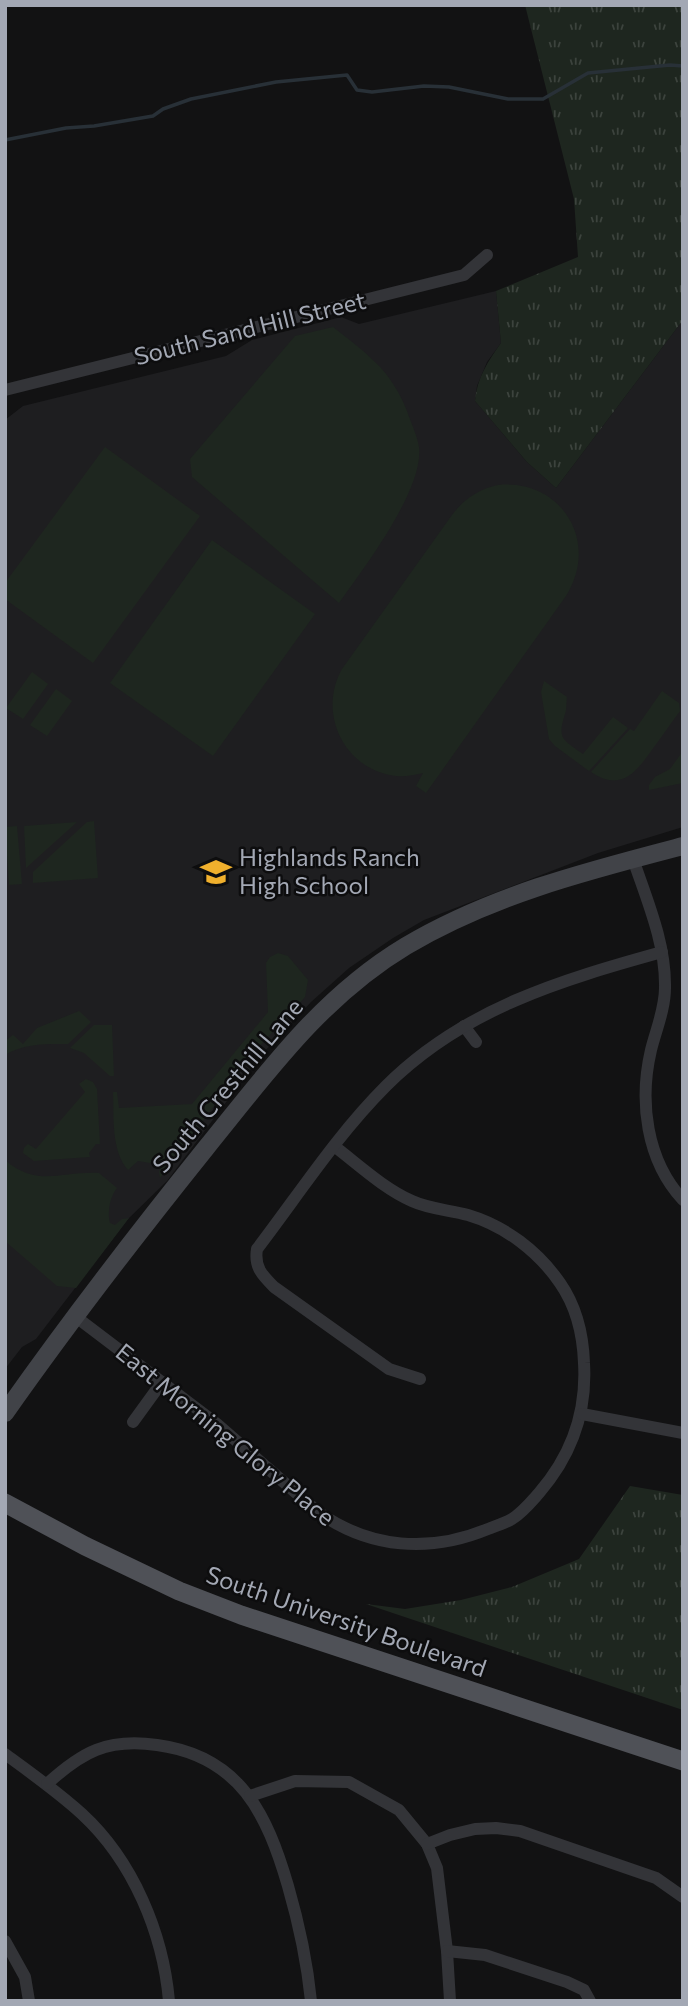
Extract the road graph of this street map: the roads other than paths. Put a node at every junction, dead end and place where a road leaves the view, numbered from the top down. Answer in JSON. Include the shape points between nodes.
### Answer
{"nodes":[{"id":1,"x":487,"y":255,"type":"dead end"},
{"id":2,"x":5,"y":390,"type":"edge"},
{"id":3,"x":683,"y":846,"type":"edge"},
{"id":4,"x":633,"y":859,"type":"junction"},
{"id":5,"x":662,"y":952,"type":"junction"},
{"id":6,"x":464,"y":1026,"type":"junction"},
{"id":7,"x":475,"y":1042,"type":"dead end"},
{"id":8,"x":334,"y":1146,"type":"junction"},
{"id":9,"x":683,"y":1200,"type":"edge"},
{"id":10,"x":76,"y":1317,"type":"junction"},
{"id":11,"x":420,"y":1379,"type":"dead end"},
{"id":12,"x":162,"y":1382,"type":"junction"},
{"id":13,"x":5,"y":1413,"type":"edge"},
{"id":14,"x":582,"y":1414,"type":"junction"},
{"id":15,"x":133,"y":1422,"type":"dead end"},
{"id":16,"x":683,"y":1433,"type":"edge"},
{"id":17,"x":5,"y":1503,"type":"edge"},
{"id":18,"x":5,"y":1754,"type":"edge"},
{"id":19,"x":683,"y":1761,"type":"edge"},
{"id":20,"x":47,"y":1784,"type":"junction"},
{"id":21,"x":250,"y":1796,"type":"junction"},
{"id":22,"x":427,"y":1844,"type":"junction"},
{"id":23,"x":683,"y":1897,"type":"edge"},
{"id":24,"x":5,"y":1941,"type":"edge"},
{"id":25,"x":447,"y":1951,"type":"junction"},
{"id":26,"x":29,"y":2001,"type":"edge"},
{"id":27,"x":169,"y":2001,"type":"edge"},
{"id":28,"x":311,"y":2001,"type":"edge"},
{"id":29,"x":450,"y":2001,"type":"edge"},
{"id":30,"x":590,"y":2001,"type":"edge"}],
"edges":[{"from":1,"to":2,"type":"street","name":"South Sand Hill Street","via":[[464,275]]},
{"from":3,"to":4,"type":"street","name":"South Cresthill Lane"},
{"from":4,"to":5,"type":"street"},
{"from":4,"to":10,"type":"street","name":"South Cresthill Lane","via":[[550,882],[452,921],[357,981],[317,1014],[279,1057]]},
{"from":5,"to":6,"type":"street","via":[[549,985]]},
{"from":5,"to":9,"type":"street","via":[[665,989],[646,1076],[645,1113],[652,1148]]},
{"from":6,"to":7,"type":"street"},
{"from":6,"to":8,"type":"street","via":[[387,1084]]},
{"from":8,"to":11,"type":"street","via":[[257,1249],[257,1268],[274,1287],[389,1369]]},
{"from":8,"to":14,"type":"street","name":"East Morning Glory Place","via":[[398,1195],[485,1221],[542,1261],[560,1283],[579,1324],[585,1368]]},
{"from":10,"to":12,"type":"street","name":"East Morning Glory Place"},
{"from":10,"to":13,"type":"street","name":"South Cresthill Lane"},
{"from":12,"to":14,"type":"street","name":"East Morning Glory Place","via":[[245,1446],[335,1525],[404,1545],[450,1542],[511,1519],[554,1476]]},
{"from":12,"to":15,"type":"street"},
{"from":14,"to":16,"type":"street"},
{"from":17,"to":19,"type":"main road","name":"South University Boulevard","via":[[194,1597]]},
{"from":18,"to":20,"type":"street"},
{"from":20,"to":21,"type":"street","via":[[90,1752],[146,1743],[203,1759]]},
{"from":20,"to":27,"type":"street","via":[[94,1827],[129,1875],[158,1938]]},
{"from":21,"to":22,"type":"street","via":[[295,1781],[349,1782],[399,1810]]},
{"from":21,"to":28,"type":"street","via":[[281,1862],[300,1929]]},
{"from":22,"to":23,"type":"street","via":[[475,1829],[520,1832],[656,1878]]},
{"from":22,"to":25,"type":"street","via":[[436,1868]]},
{"from":24,"to":26,"type":"street","via":[[24,1977]]},
{"from":25,"to":29,"type":"street"},
{"from":25,"to":30,"type":"street","via":[[485,1955],[568,1982],[584,1990]]}]}
